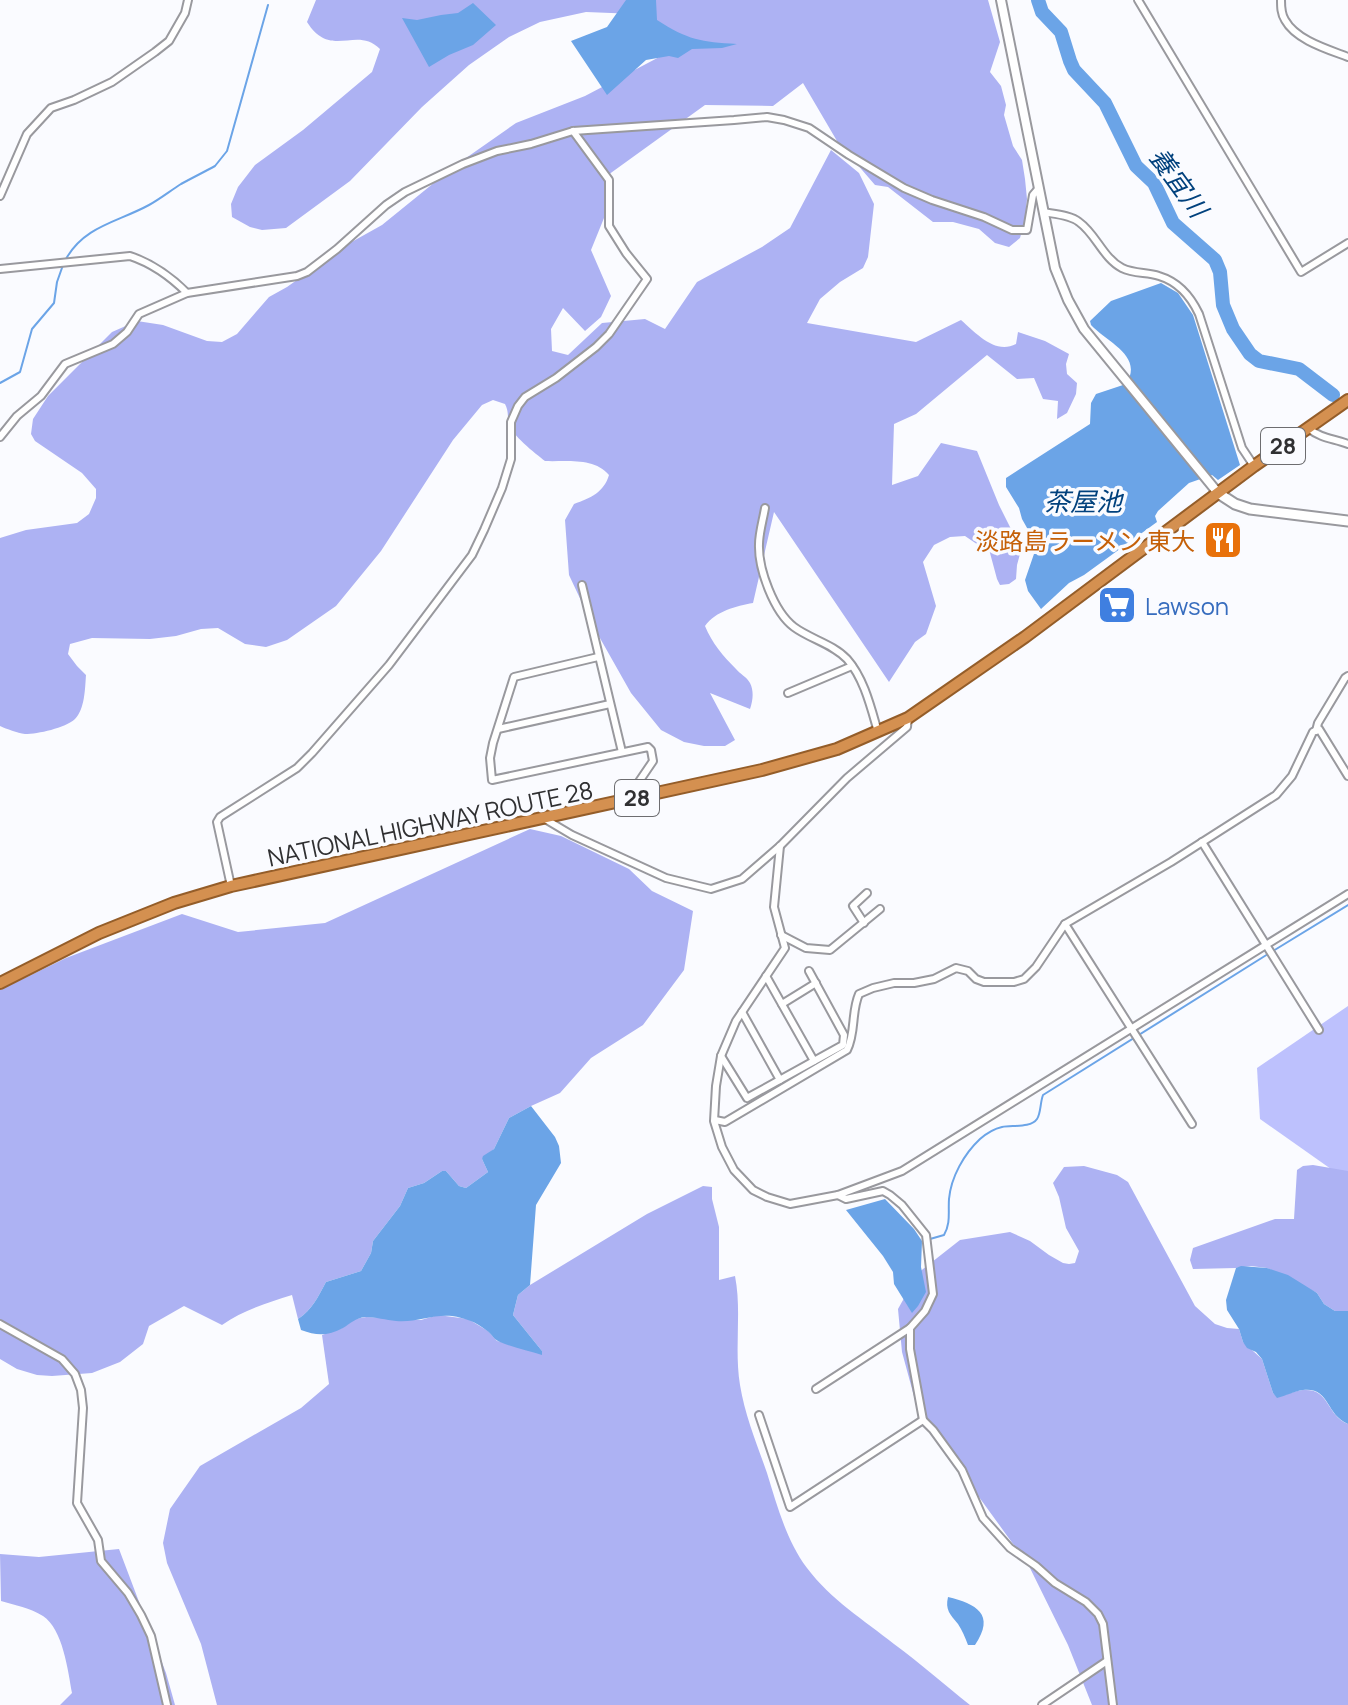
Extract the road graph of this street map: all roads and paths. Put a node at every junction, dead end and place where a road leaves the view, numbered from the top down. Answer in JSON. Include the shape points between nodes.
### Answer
{"nodes":[{"id":1,"x":188,"y":0,"type":"edge"},
{"id":2,"x":1001,"y":0,"type":"edge"},
{"id":3,"x":1138,"y":0,"type":"edge"},
{"id":4,"x":1281,"y":0,"type":"edge"},
{"id":5,"x":1348,"y":57,"type":"edge"},
{"id":6,"x":573,"y":131,"type":"junction"},
{"id":7,"x":1039,"y":188,"type":"junction"},
{"id":8,"x":0,"y":196,"type":"edge"},
{"id":9,"x":1043,"y":212,"type":"junction"},
{"id":10,"x":1347,"y":245,"type":"edge"},
{"id":11,"x":0,"y":269,"type":"edge"},
{"id":12,"x":187,"y":293,"type":"junction"},
{"id":13,"x":1348,"y":400,"type":"edge"},
{"id":14,"x":1308,"y":428,"type":"junction"},
{"id":15,"x":0,"y":437,"type":"edge"},
{"id":16,"x":1348,"y":444,"type":"edge"},
{"id":17,"x":1254,"y":466,"type":"junction"},
{"id":18,"x":1218,"y":493,"type":"junction"},
{"id":19,"x":765,"y":508,"type":"dead end"},
{"id":20,"x":1348,"y":521,"type":"edge"},
{"id":21,"x":582,"y":585,"type":"dead end"},
{"id":22,"x":598,"y":657,"type":"junction"},
{"id":23,"x":852,"y":666,"type":"junction"},
{"id":24,"x":1348,"y":676,"type":"edge"},
{"id":25,"x":788,"y":693,"type":"dead end"},
{"id":26,"x":610,"y":704,"type":"junction"},
{"id":27,"x":908,"y":718,"type":"junction"},
{"id":28,"x":498,"y":729,"type":"junction"},
{"id":29,"x":1316,"y":731,"type":"junction"},
{"id":30,"x":878,"y":732,"type":"junction"},
{"id":31,"x":622,"y":752,"type":"junction"},
{"id":32,"x":1348,"y":776,"type":"edge"},
{"id":33,"x":636,"y":798,"type":"junction"},
{"id":34,"x":545,"y":819,"type":"junction"},
{"id":35,"x":1202,"y":842,"type":"junction"},
{"id":36,"x":780,"y":846,"type":"junction"},
{"id":37,"x":231,"y":886,"type":"junction"},
{"id":38,"x":867,"y":893,"type":"dead end"},
{"id":39,"x":1348,"y":894,"type":"edge"},
{"id":40,"x":880,"y":909,"type":"dead end"},
{"id":41,"x":864,"y":923,"type":"junction"},
{"id":42,"x":1065,"y":924,"type":"junction"},
{"id":43,"x":781,"y":935,"type":"junction"},
{"id":44,"x":1268,"y":946,"type":"junction"},
{"id":45,"x":809,"y":971,"type":"dead end"},
{"id":46,"x":766,"y":976,"type":"junction"},
{"id":47,"x":0,"y":983,"type":"edge"},
{"id":48,"x":816,"y":983,"type":"junction"},
{"id":49,"x":782,"y":1004,"type":"junction"},
{"id":50,"x":742,"y":1012,"type":"junction"},
{"id":51,"x":1319,"y":1030,"type":"dead end"},
{"id":52,"x":1134,"y":1031,"type":"junction"},
{"id":53,"x":721,"y":1056,"type":"junction"},
{"id":54,"x":814,"y":1061,"type":"junction"},
{"id":55,"x":780,"y":1080,"type":"junction"},
{"id":56,"x":715,"y":1120,"type":"junction"},
{"id":57,"x":1192,"y":1124,"type":"dead end"},
{"id":58,"x":838,"y":1195,"type":"junction"},
{"id":59,"x":0,"y":1324,"type":"edge"},
{"id":60,"x":910,"y":1328,"type":"junction"},
{"id":61,"x":816,"y":1389,"type":"dead end"},
{"id":62,"x":759,"y":1415,"type":"dead end"},
{"id":63,"x":923,"y":1420,"type":"junction"},
{"id":64,"x":1107,"y":1661,"type":"junction"},
{"id":65,"x":167,"y":1705,"type":"edge"},
{"id":66,"x":1042,"y":1705,"type":"edge"},
{"id":67,"x":1113,"y":1705,"type":"edge"}],
"edges":[{"from":1,"to":8,"type":"street","via":[[169,41],[112,82],[51,108],[27,134]]},
{"from":2,"to":7,"type":"street"},
{"from":3,"to":10,"type":"street","via":[[1301,272]]},
{"from":4,"to":5,"type":"street","via":[[1282,16],[1290,27]]},
{"from":6,"to":7,"type":"street","via":[[753,117],[784,120],[817,132],[904,188],[1012,230],[1027,230]]},
{"from":6,"to":12,"type":"street","via":[[497,151],[420,184],[386,205],[307,272]]},
{"from":6,"to":37,"type":"street","via":[[609,180],[609,226],[647,279],[596,347],[518,406],[511,422],[511,459],[472,555],[389,665],[297,768],[220,817]]},
{"from":7,"to":9,"type":"street"},
{"from":9,"to":17,"type":"street","via":[[1077,219],[1122,268],[1158,275],[1193,300],[1242,448]]},
{"from":9,"to":18,"type":"street","via":[[1055,268],[1084,329]]},
{"from":11,"to":12,"type":"street","via":[[130,256],[173,279]]},
{"from":12,"to":15,"type":"street","via":[[139,314],[113,344],[65,364]]},
{"from":13,"to":14,"type":"highway","name":"NATIONAL HIGHWAY ROUTE 28","number":"28"},
{"from":14,"to":16,"type":"street"},
{"from":14,"to":17,"type":"highway","name":"NATIONAL HIGHWAY ROUTE 28","number":"28"},
{"from":17,"to":18,"type":"highway","name":"NATIONAL HIGHWAY ROUTE 28","number":"28"},
{"from":18,"to":20,"type":"main road","via":[[1250,509]]},
{"from":18,"to":27,"type":"highway","name":"NATIONAL HIGHWAY ROUTE 28","number":"28"},
{"from":19,"to":23,"type":"street","via":[[759,545],[766,588],[792,626]]},
{"from":21,"to":22,"type":"street"},
{"from":22,"to":26,"type":"street"},
{"from":22,"to":28,"type":"street","via":[[514,677]]},
{"from":23,"to":25,"type":"street"},
{"from":23,"to":30,"type":"street"},
{"from":24,"to":29,"type":"street"},
{"from":26,"to":28,"type":"street"},
{"from":26,"to":31,"type":"street"},
{"from":27,"to":30,"type":"highway","name":"NATIONAL HIGHWAY ROUTE 28","number":"28"},
{"from":27,"to":36,"type":"street","via":[[907,727]]},
{"from":28,"to":31,"type":"street","via":[[490,758],[492,780]]},
{"from":29,"to":32,"type":"street"},
{"from":29,"to":35,"type":"street","via":[[1276,795]]},
{"from":30,"to":33,"type":"highway","name":"NATIONAL HIGHWAY ROUTE 28","number":"28","via":[[793,763]]},
{"from":31,"to":33,"type":"street","via":[[651,750],[653,761],[636,786]]},
{"from":33,"to":34,"type":"highway","name":"NATIONAL HIGHWAY ROUTE 28","number":"28"},
{"from":34,"to":36,"type":"street","via":[[666,878],[711,889],[742,879]]},
{"from":34,"to":37,"type":"highway","name":"NATIONAL HIGHWAY ROUTE 28","number":"28"},
{"from":35,"to":42,"type":"street"},
{"from":35,"to":44,"type":"street"},
{"from":36,"to":43,"type":"street","via":[[774,907]]},
{"from":37,"to":47,"type":"highway","name":"NATIONAL HIGHWAY ROUTE 28","number":"28","via":[[99,933]]},
{"from":38,"to":41,"type":"street","via":[[853,906]]},
{"from":39,"to":44,"type":"street"},
{"from":40,"to":41,"type":"street"},
{"from":41,"to":43,"type":"street","via":[[830,950],[806,948]]},
{"from":42,"to":52,"type":"street"},
{"from":42,"to":56,"type":"street","via":[[1024,979],[984,982],[956,968],[934,979],[859,994],[847,1050],[725,1122]]},
{"from":43,"to":46,"type":"street","via":[[785,948]]},
{"from":44,"to":51,"type":"street"},
{"from":44,"to":52,"type":"street"},
{"from":45,"to":48,"type":"street"},
{"from":46,"to":49,"type":"street"},
{"from":46,"to":50,"type":"street"},
{"from":48,"to":49,"type":"street"},
{"from":48,"to":54,"type":"street","via":[[844,1035],[843,1045]]},
{"from":49,"to":54,"type":"street"},
{"from":50,"to":53,"type":"street"},
{"from":50,"to":55,"type":"street"},
{"from":52,"to":57,"type":"street"},
{"from":52,"to":58,"type":"street","via":[[902,1171]]},
{"from":53,"to":55,"type":"street","via":[[747,1098]]},
{"from":53,"to":56,"type":"street"},
{"from":54,"to":55,"type":"street"},
{"from":56,"to":58,"type":"street","via":[[734,1170],[753,1190],[790,1204]]},
{"from":58,"to":60,"type":"street","via":[[846,1199],[883,1191],[902,1205],[927,1239],[933,1294]]},
{"from":59,"to":65,"type":"street","via":[[62,1359],[75,1374],[83,1408],[77,1503],[94,1530],[101,1561],[128,1593],[151,1636]]},
{"from":60,"to":61,"type":"street"},
{"from":60,"to":63,"type":"street"},
{"from":62,"to":63,"type":"street","via":[[790,1507]]},
{"from":63,"to":64,"type":"street","via":[[962,1470],[983,1518],[1010,1548],[1098,1614]]},
{"from":64,"to":66,"type":"street"},
{"from":64,"to":67,"type":"street"}]}
